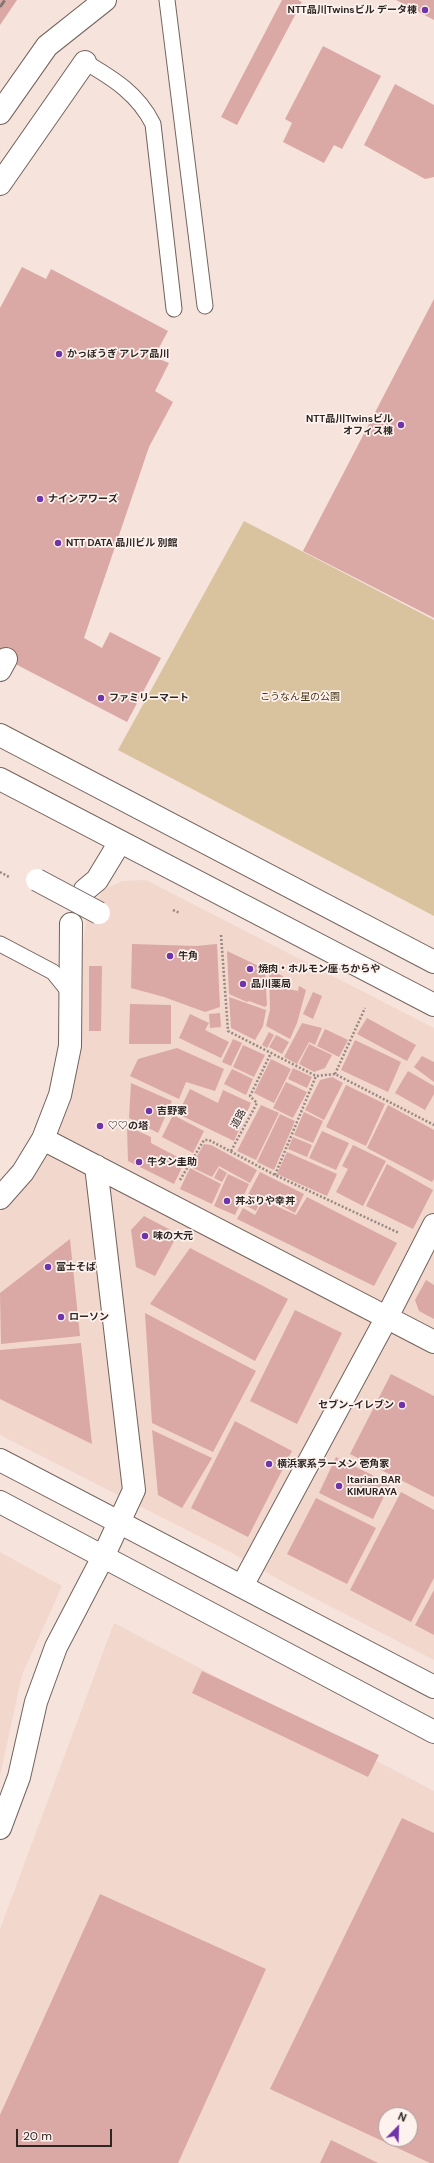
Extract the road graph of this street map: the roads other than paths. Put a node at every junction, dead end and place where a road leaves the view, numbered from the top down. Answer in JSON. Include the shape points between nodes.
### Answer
{"nodes":[{"id":1,"x":105,"y":0,"type":"edge"},
{"id":2,"x":168,"y":0,"type":"edge"},
{"id":3,"x":85,"y":62,"type":"joint"},
{"id":4,"x":0,"y":113,"type":"edge"},
{"id":5,"x":0,"y":184,"type":"edge"},
{"id":6,"x":205,"y":306,"type":"dead end"},
{"id":7,"x":174,"y":309,"type":"dead end"},
{"id":8,"x":0,"y":735,"type":"edge"},
{"id":9,"x":0,"y":779,"type":"edge"},
{"id":10,"x":120,"y":842,"type":"junction"},
{"id":11,"x":37,"y":880,"type":"dead end"},
{"id":12,"x":85,"y":890,"type":"dead end"},
{"id":13,"x":99,"y":913,"type":"dead end"},
{"id":14,"x":71,"y":924,"type":"dead end"},
{"id":15,"x":0,"y":944,"type":"edge"},
{"id":16,"x":434,"y":962,"type":"edge"},
{"id":17,"x":70,"y":993,"type":"junction"},
{"id":18,"x":434,"y":1005,"type":"edge"},
{"id":19,"x":43,"y":1139,"type":"junction"},
{"id":20,"x":96,"y":1166,"type":"junction"},
{"id":21,"x":0,"y":1198,"type":"edge"},
{"id":22,"x":434,"y":1225,"type":"edge"},
{"id":23,"x":387,"y":1317,"type":"junction"},
{"id":24,"x":434,"y":1342,"type":"edge"},
{"id":25,"x":0,"y":1460,"type":"edge"},
{"id":26,"x":0,"y":1502,"type":"edge"},
{"id":27,"x":120,"y":1522,"type":"junction"},
{"id":28,"x":103,"y":1557,"type":"junction"},
{"id":29,"x":242,"y":1586,"type":"junction"},
{"id":30,"x":434,"y":1687,"type":"edge"},
{"id":31,"x":434,"y":1732,"type":"edge"},
{"id":32,"x":0,"y":1828,"type":"edge"}],
"edges":[{"from":1,"to":4,"type":"street","via":[[47,46]]},
{"from":2,"to":6,"type":"lane"},
{"from":3,"to":5,"type":"street"},
{"from":3,"to":7,"type":"lane","via":[[133,94],[154,124]]},
{"from":8,"to":16,"type":"street"},
{"from":9,"to":10,"type":"street"},
{"from":10,"to":12,"type":"street","via":[[97,880]]},
{"from":10,"to":18,"type":"street"},
{"from":11,"to":13,"type":"street","bridge":true},
{"from":14,"to":17,"type":"street"},
{"from":15,"to":17,"type":"lane","via":[[53,972]]},
{"from":17,"to":19,"type":"street","via":[[70,1046],[57,1104]]},
{"from":19,"to":20,"type":"street"},
{"from":19,"to":21,"type":"street","via":[[23,1172]]},
{"from":20,"to":23,"type":"street"},
{"from":20,"to":27,"type":"street","via":[[134,1490]]},
{"from":22,"to":23,"type":"street"},
{"from":23,"to":24,"type":"street"},
{"from":23,"to":29,"type":"street"},
{"from":25,"to":27,"type":"street"},
{"from":26,"to":28,"type":"street"},
{"from":27,"to":28,"type":"street"},
{"from":27,"to":29,"type":"street"},
{"from":28,"to":31,"type":"street"},
{"from":28,"to":32,"type":"street","via":[[56,1647],[36,1702],[19,1778]]},
{"from":29,"to":30,"type":"street"}]}
